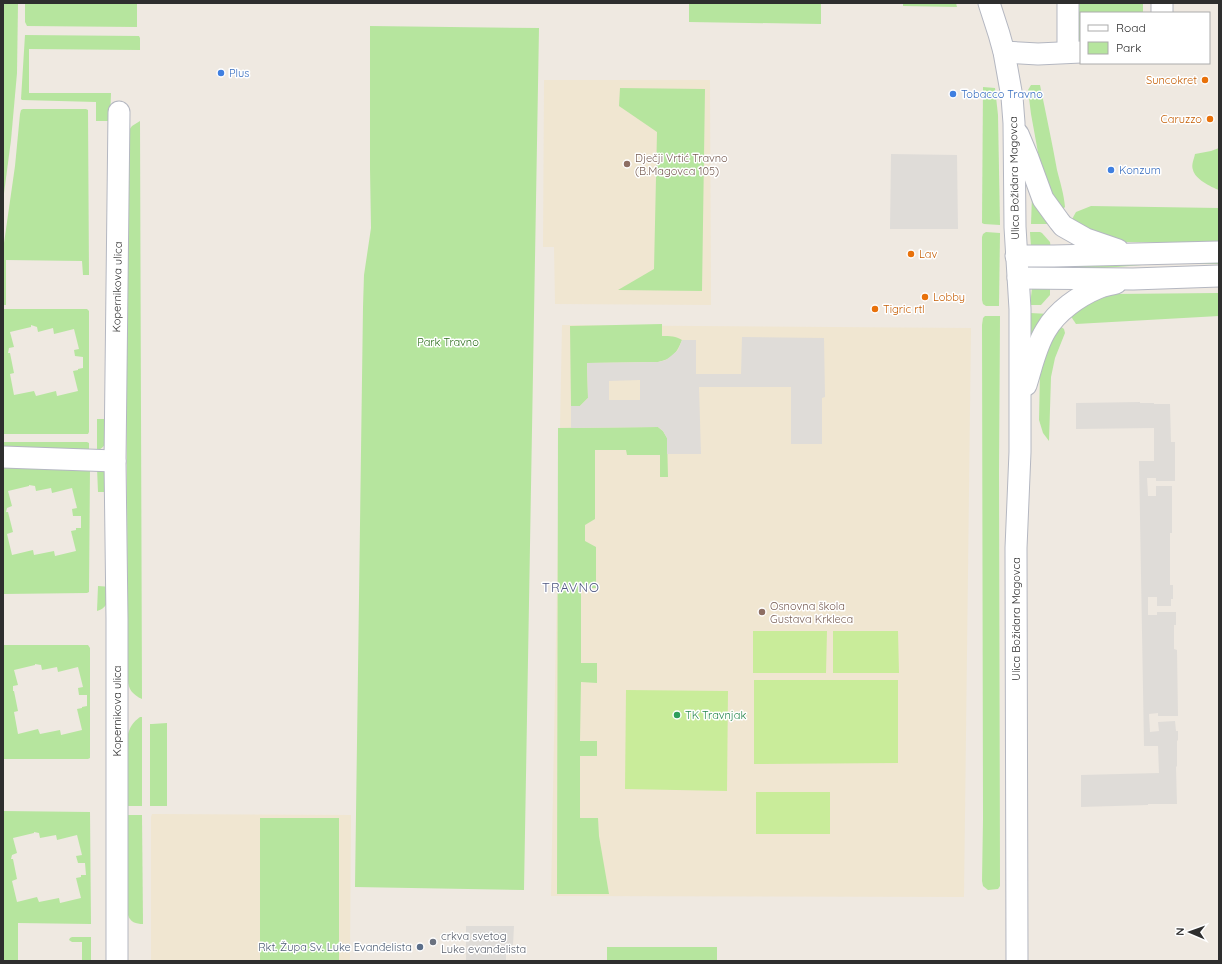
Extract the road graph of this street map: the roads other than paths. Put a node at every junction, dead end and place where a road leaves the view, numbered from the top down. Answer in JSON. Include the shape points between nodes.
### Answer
{"nodes":[{"id":1,"x":989,"y":3,"type":"edge"},
{"id":2,"x":1068,"y":3,"type":"edge"},
{"id":3,"x":1004,"y":52,"type":"junction"},
{"id":4,"x":1074,"y":52,"type":"edge"},
{"id":5,"x":118,"y":112,"type":"dead end"},
{"id":6,"x":1014,"y":123,"type":"junction"},
{"id":7,"x":1219,"y":252,"type":"edge"},
{"id":8,"x":1129,"y":254,"type":"junction"},
{"id":9,"x":1016,"y":256,"type":"junction"},
{"id":10,"x":1213,"y":277,"type":"edge"},
{"id":11,"x":1018,"y":278,"type":"junction"},
{"id":12,"x":1134,"y":279,"type":"junction"},
{"id":13,"x":1020,"y":406,"type":"junction"},
{"id":14,"x":3,"y":457,"type":"edge"},
{"id":15,"x":115,"y":461,"type":"junction"},
{"id":16,"x":117,"y":961,"type":"edge"},
{"id":17,"x":1017,"y":961,"type":"edge"}],
"edges":[{"from":1,"to":3,"type":"street","name":"Ulica Božidara Magovca"},
{"from":2,"to":4,"type":"street"},
{"from":3,"to":4,"type":"street"},
{"from":3,"to":6,"type":"street","name":"Ulica Božidara Magovca"},
{"from":5,"to":15,"type":"street","name":"Kopernikova ulica"},
{"from":6,"to":8,"type":"street","via":[[1043,199],[1063,226],[1086,239]]},
{"from":6,"to":9,"type":"street","name":"Ulica Božidara Magovca"},
{"from":7,"to":8,"type":"street","name":"Ulica Božidara Magovca"},
{"from":8,"to":9,"type":"street","name":"Ulica Božidara Magovca"},
{"from":9,"to":11,"type":"street","name":"Ulica Božidara Magovca"},
{"from":10,"to":12,"type":"street"},
{"from":11,"to":12,"type":"street"},
{"from":11,"to":13,"type":"street","name":"Ulica Božidara Magovca"},
{"from":12,"to":13,"type":"street","via":[[1099,287],[1076,300],[1054,320],[1040,341]]},
{"from":13,"to":17,"type":"street","name":"Ulica Božidara Magovca","via":[[1016,548]]},
{"from":14,"to":15,"type":"street"},
{"from":15,"to":16,"type":"street","name":"Kopernikova ulica"}]}
